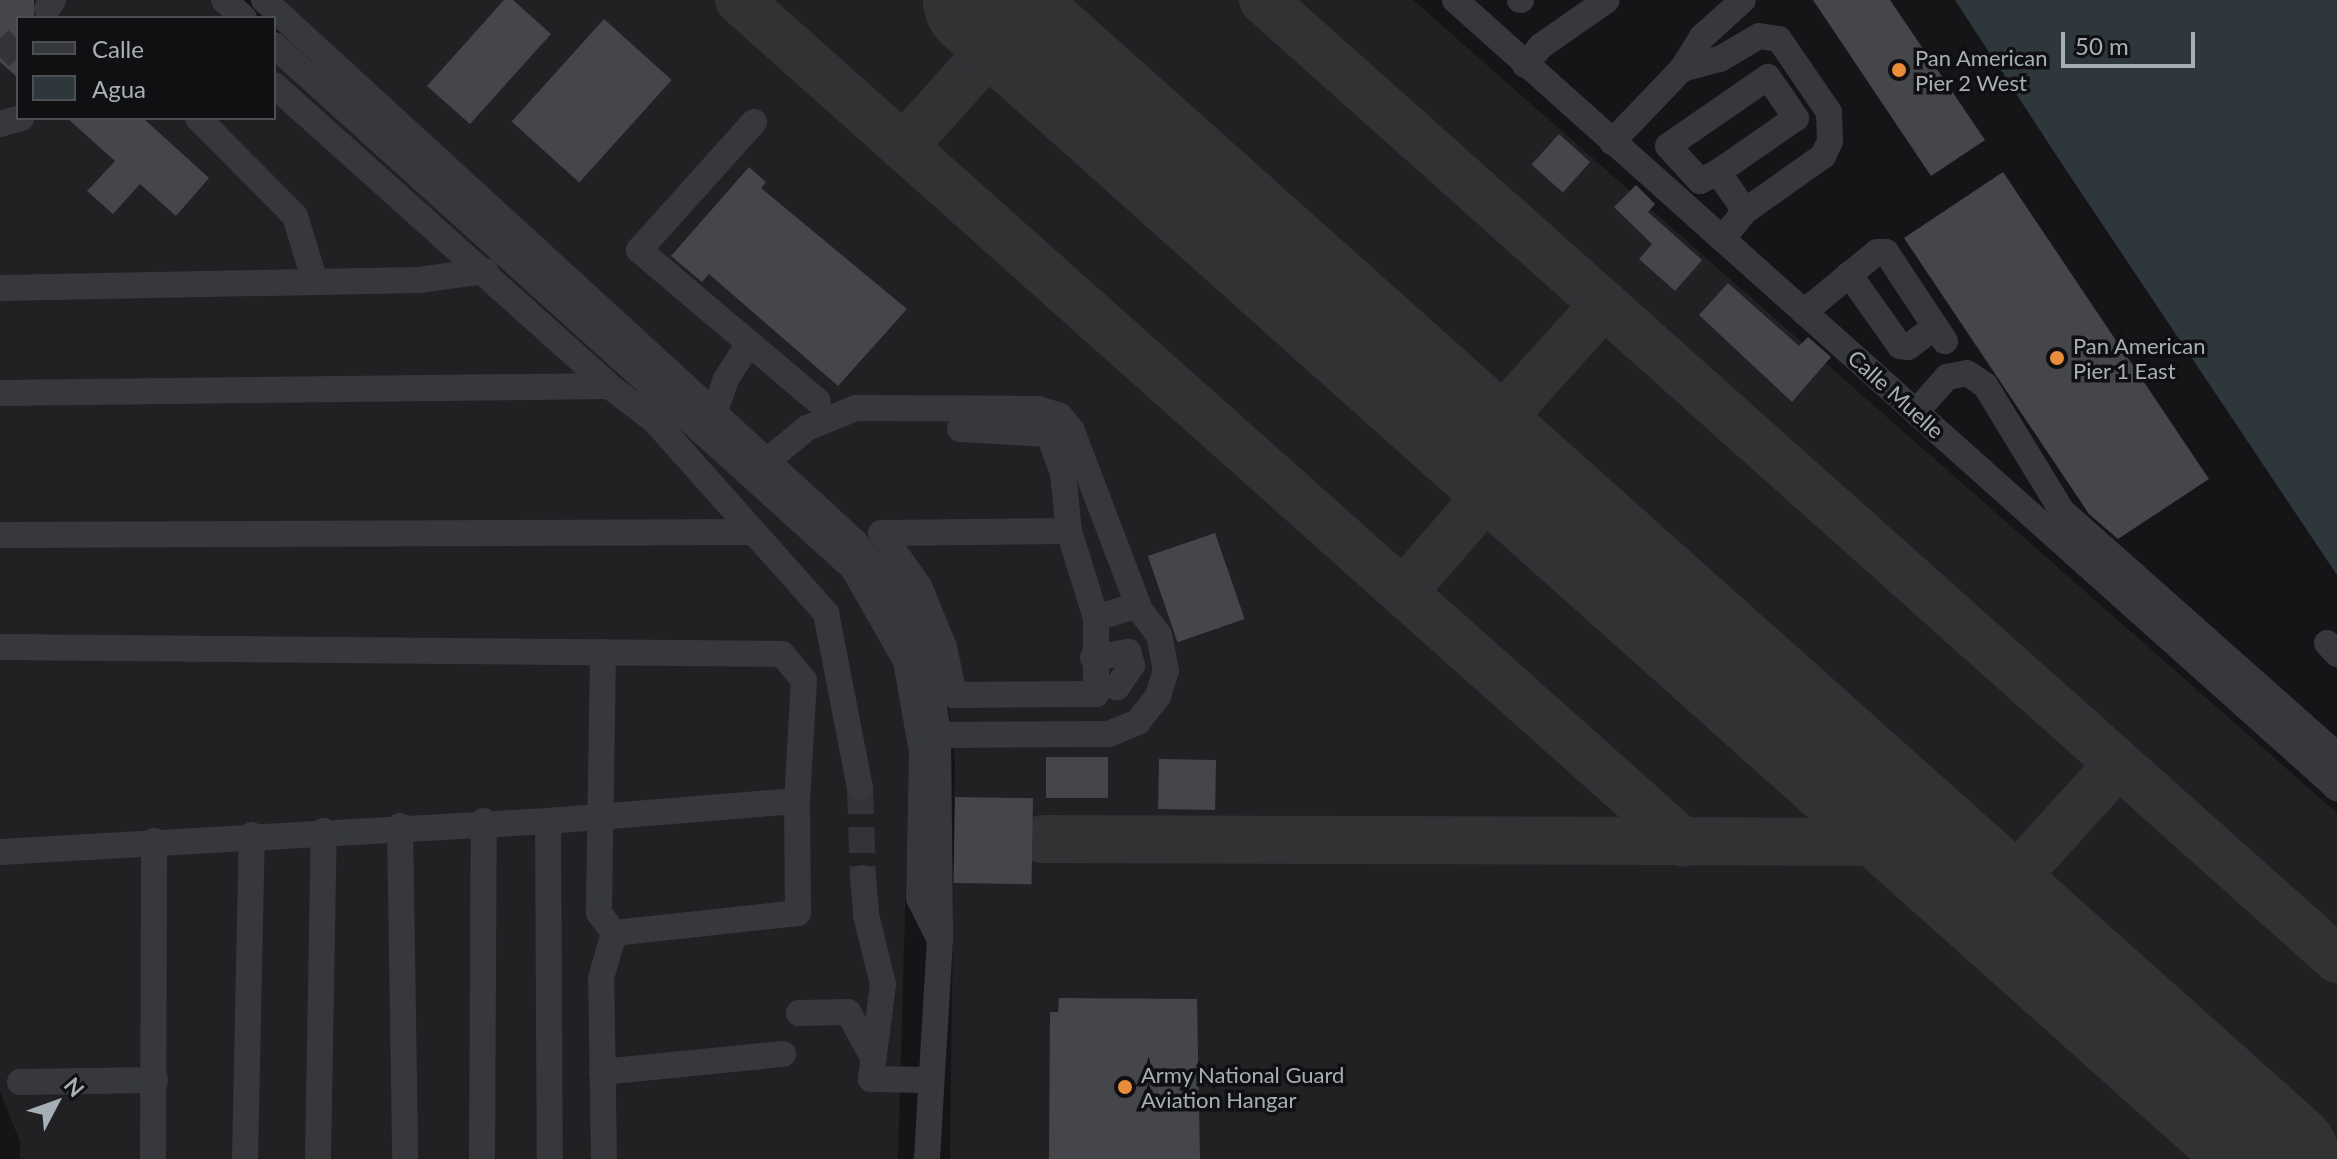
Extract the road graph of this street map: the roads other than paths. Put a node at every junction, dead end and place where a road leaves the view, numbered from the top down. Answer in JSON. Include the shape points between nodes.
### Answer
{"nodes":[{"id":1,"x":224,"y":0,"type":"edge"},
{"id":2,"x":264,"y":0,"type":"edge"},
{"id":3,"x":1455,"y":0,"type":"edge"},
{"id":4,"x":1607,"y":0,"type":"edge"},
{"id":5,"x":1743,"y":0,"type":"edge"},
{"id":6,"x":1580,"y":8,"type":"edge"},
{"id":7,"x":242,"y":16,"type":"edge"},
{"id":8,"x":1745,"y":44,"type":"junction"},
{"id":9,"x":276,"y":47,"type":"edge"},
{"id":10,"x":1525,"y":65,"type":"junction"},
{"id":11,"x":1682,"y":69,"type":"junction"},
{"id":12,"x":1768,"y":77,"type":"junction"},
{"id":13,"x":276,"y":87,"type":"edge"},
{"id":14,"x":200,"y":120,"type":"edge"},
{"id":15,"x":754,"y":122,"type":"dead end"},
{"id":16,"x":1612,"y":142,"type":"junction"},
{"id":17,"x":1718,"y":172,"type":"junction"},
{"id":18,"x":1745,"y":211,"type":"junction"},
{"id":19,"x":1722,"y":239,"type":"junction"},
{"id":20,"x":485,"y":271,"type":"junction"},
{"id":21,"x":1849,"y":274,"type":"junction"},
{"id":22,"x":315,"y":282,"type":"junction"},
{"id":23,"x":0,"y":288,"type":"edge"},
{"id":24,"x":1804,"y":312,"type":"junction"},
{"id":25,"x":1940,"y":334,"type":"junction"},
{"id":26,"x":749,"y":343,"type":"junction"},
{"id":27,"x":1957,"y":375,"type":"junction"},
{"id":28,"x":609,"y":386,"type":"junction"},
{"id":29,"x":0,"y":393,"type":"edge"},
{"id":30,"x":818,"y":401,"type":"dead end"},
{"id":31,"x":715,"y":411,"type":"junction"},
{"id":32,"x":1916,"y":412,"type":"junction"},
{"id":33,"x":960,"y":429,"type":"dead end"},
{"id":34,"x":767,"y":461,"type":"junction"},
{"id":35,"x":1069,"y":531,"type":"junction"},
{"id":36,"x":753,"y":532,"type":"junction"},
{"id":37,"x":0,"y":535,"type":"edge"},
{"id":38,"x":1138,"y":605,"type":"junction"},
{"id":39,"x":1096,"y":618,"type":"junction"},
{"id":40,"x":0,"y":647,"type":"edge"},
{"id":41,"x":603,"y":652,"type":"junction"},
{"id":42,"x":1093,"y":658,"type":"junction"},
{"id":43,"x":1117,"y":687,"type":"dead end"},
{"id":44,"x":938,"y":735,"type":"junction"},
{"id":45,"x":860,"y":788,"type":"tunnel mouth"},
{"id":46,"x":2336,"y":788,"type":"edge"},
{"id":47,"x":797,"y":801,"type":"junction"},
{"id":48,"x":600,"y":817,"type":"junction"},
{"id":49,"x":484,"y":821,"type":"junction"},
{"id":50,"x":548,"y":821,"type":"junction"},
{"id":51,"x":400,"y":826,"type":"junction"},
{"id":52,"x":324,"y":831,"type":"junction"},
{"id":53,"x":252,"y":835,"type":"junction"},
{"id":54,"x":154,"y":841,"type":"junction"},
{"id":55,"x":0,"y":852,"type":"edge"},
{"id":56,"x":863,"y":878,"type":"tunnel mouth"},
{"id":57,"x":614,"y":933,"type":"junction"},
{"id":58,"x":940,"y":939,"type":"junction"},
{"id":59,"x":799,"y":1013,"type":"dead end"},
{"id":60,"x":783,"y":1054,"type":"dead end"},
{"id":61,"x":873,"y":1057,"type":"junction"},
{"id":62,"x":602,"y":1072,"type":"junction"},
{"id":63,"x":155,"y":1080,"type":"junction"},
{"id":64,"x":929,"y":1080,"type":"junction"},
{"id":65,"x":20,"y":1082,"type":"dead end"},
{"id":66,"x":153,"y":1159,"type":"edge"},
{"id":67,"x":245,"y":1159,"type":"edge"},
{"id":68,"x":318,"y":1159,"type":"edge"},
{"id":69,"x":405,"y":1159,"type":"edge"},
{"id":70,"x":482,"y":1159,"type":"edge"},
{"id":71,"x":550,"y":1159,"type":"edge"},
{"id":72,"x":604,"y":1159,"type":"edge"},
{"id":73,"x":927,"y":1159,"type":"edge"}],
"edges":[{"from":1,"to":7,"type":"street"},
{"from":2,"to":31,"type":"street"},
{"from":3,"to":10,"type":"street","name":"Calle Muelle"},
{"from":4,"to":6,"type":"street"},
{"from":5,"to":11,"type":"street","via":[[1702,37]]},
{"from":6,"to":10,"type":"street"},
{"from":8,"to":11,"type":"street","via":[[1720,59]]},
{"from":8,"to":12,"type":"street"},
{"from":8,"to":18,"type":"street","via":[[1759,36],[1779,39],[1829,112],[1831,126],[1823,156]]},
{"from":9,"to":58,"type":"street","via":[[853,568],[906,661],[922,752],[919,898]]},
{"from":10,"to":16,"type":"street","name":"Calle Muelle"},
{"from":11,"to":16,"type":"street"},
{"from":12,"to":17,"type":"street","via":[[1796,118]]},
{"from":12,"to":17,"type":"street","via":[[1668,146],[1700,181]]},
{"from":13,"to":20,"type":"street"},
{"from":14,"to":22,"type":"street","via":[[295,216]]},
{"from":15,"to":26,"type":"street","via":[[639,250]]},
{"from":16,"to":19,"type":"street","name":"Calle Muelle"},
{"from":17,"to":18,"type":"street"},
{"from":18,"to":19,"type":"street"},
{"from":19,"to":24,"type":"street","name":"Calle Muelle"},
{"from":20,"to":22,"type":"street","via":[[419,280]]},
{"from":20,"to":28,"type":"street"},
{"from":21,"to":24,"type":"street"},
{"from":21,"to":25,"type":"street","via":[[1900,346]]},
{"from":21,"to":25,"type":"street","via":[[1877,252],[1886,252]]},
{"from":22,"to":23,"type":"street"},
{"from":24,"to":32,"type":"street","name":"Calle Muelle"},
{"from":25,"to":27,"type":"street","via":[[1960,354]]},
{"from":26,"to":30,"type":"street"},
{"from":26,"to":31,"type":"street","via":[[726,379]]},
{"from":27,"to":32,"type":"street"},
{"from":27,"to":46,"type":"street","via":[[1985,385],[2062,511],[2336,754]]},
{"from":28,"to":29,"type":"street"},
{"from":28,"to":36,"type":"street","via":[[654,420]]},
{"from":31,"to":34,"type":"street"},
{"from":32,"to":46,"type":"street","name":"Calle Muelle"},
{"from":33,"to":35,"type":"street","via":[[1049,434],[1063,474]]},
{"from":34,"to":38,"type":"street","via":[[807,428],[856,408],[1039,409],[1060,416],[1072,431]]},
{"from":34,"to":44,"type":"street","via":[[855,542],[896,596],[929,669]]},
{"from":35,"to":39,"type":"street"},
{"from":35,"to":42,"type":"street","via":[[881,533],[919,586],[944,647],[954,695],[1096,694]]},
{"from":36,"to":37,"type":"street"},
{"from":36,"to":45,"type":"street","via":[[826,613]]},
{"from":38,"to":39,"type":"street"},
{"from":38,"to":44,"type":"street","via":[[1159,635],[1166,670],[1158,696],[1138,722],[1109,734]]},
{"from":39,"to":42,"type":"street"},
{"from":40,"to":41,"type":"street"},
{"from":41,"to":47,"type":"street","via":[[782,654],[804,680]]},
{"from":41,"to":48,"type":"street"},
{"from":42,"to":43,"type":"street","via":[[1128,652],[1132,665]]},
{"from":44,"to":58,"type":"street"},
{"from":47,"to":48,"type":"street"},
{"from":47,"to":57,"type":"street","via":[[798,913]]},
{"from":48,"to":50,"type":"street"},
{"from":48,"to":57,"type":"street","via":[[599,913]]},
{"from":49,"to":50,"type":"street"},
{"from":49,"to":51,"type":"street"},
{"from":49,"to":70,"type":"street"},
{"from":50,"to":71,"type":"street"},
{"from":51,"to":52,"type":"street"},
{"from":51,"to":69,"type":"street"},
{"from":52,"to":53,"type":"street"},
{"from":52,"to":68,"type":"street"},
{"from":53,"to":54,"type":"street"},
{"from":53,"to":67,"type":"street"},
{"from":54,"to":55,"type":"street"},
{"from":54,"to":63,"type":"street"},
{"from":56,"to":61,"type":"street","via":[[883,984]]},
{"from":57,"to":62,"type":"street","via":[[601,978]]},
{"from":58,"to":64,"type":"street"},
{"from":59,"to":61,"type":"street","via":[[848,1012]]},
{"from":60,"to":62,"type":"street"},
{"from":61,"to":64,"type":"street","via":[[871,1079]]},
{"from":62,"to":72,"type":"street"},
{"from":63,"to":65,"type":"street"},
{"from":63,"to":66,"type":"street"},
{"from":64,"to":73,"type":"street"}]}
